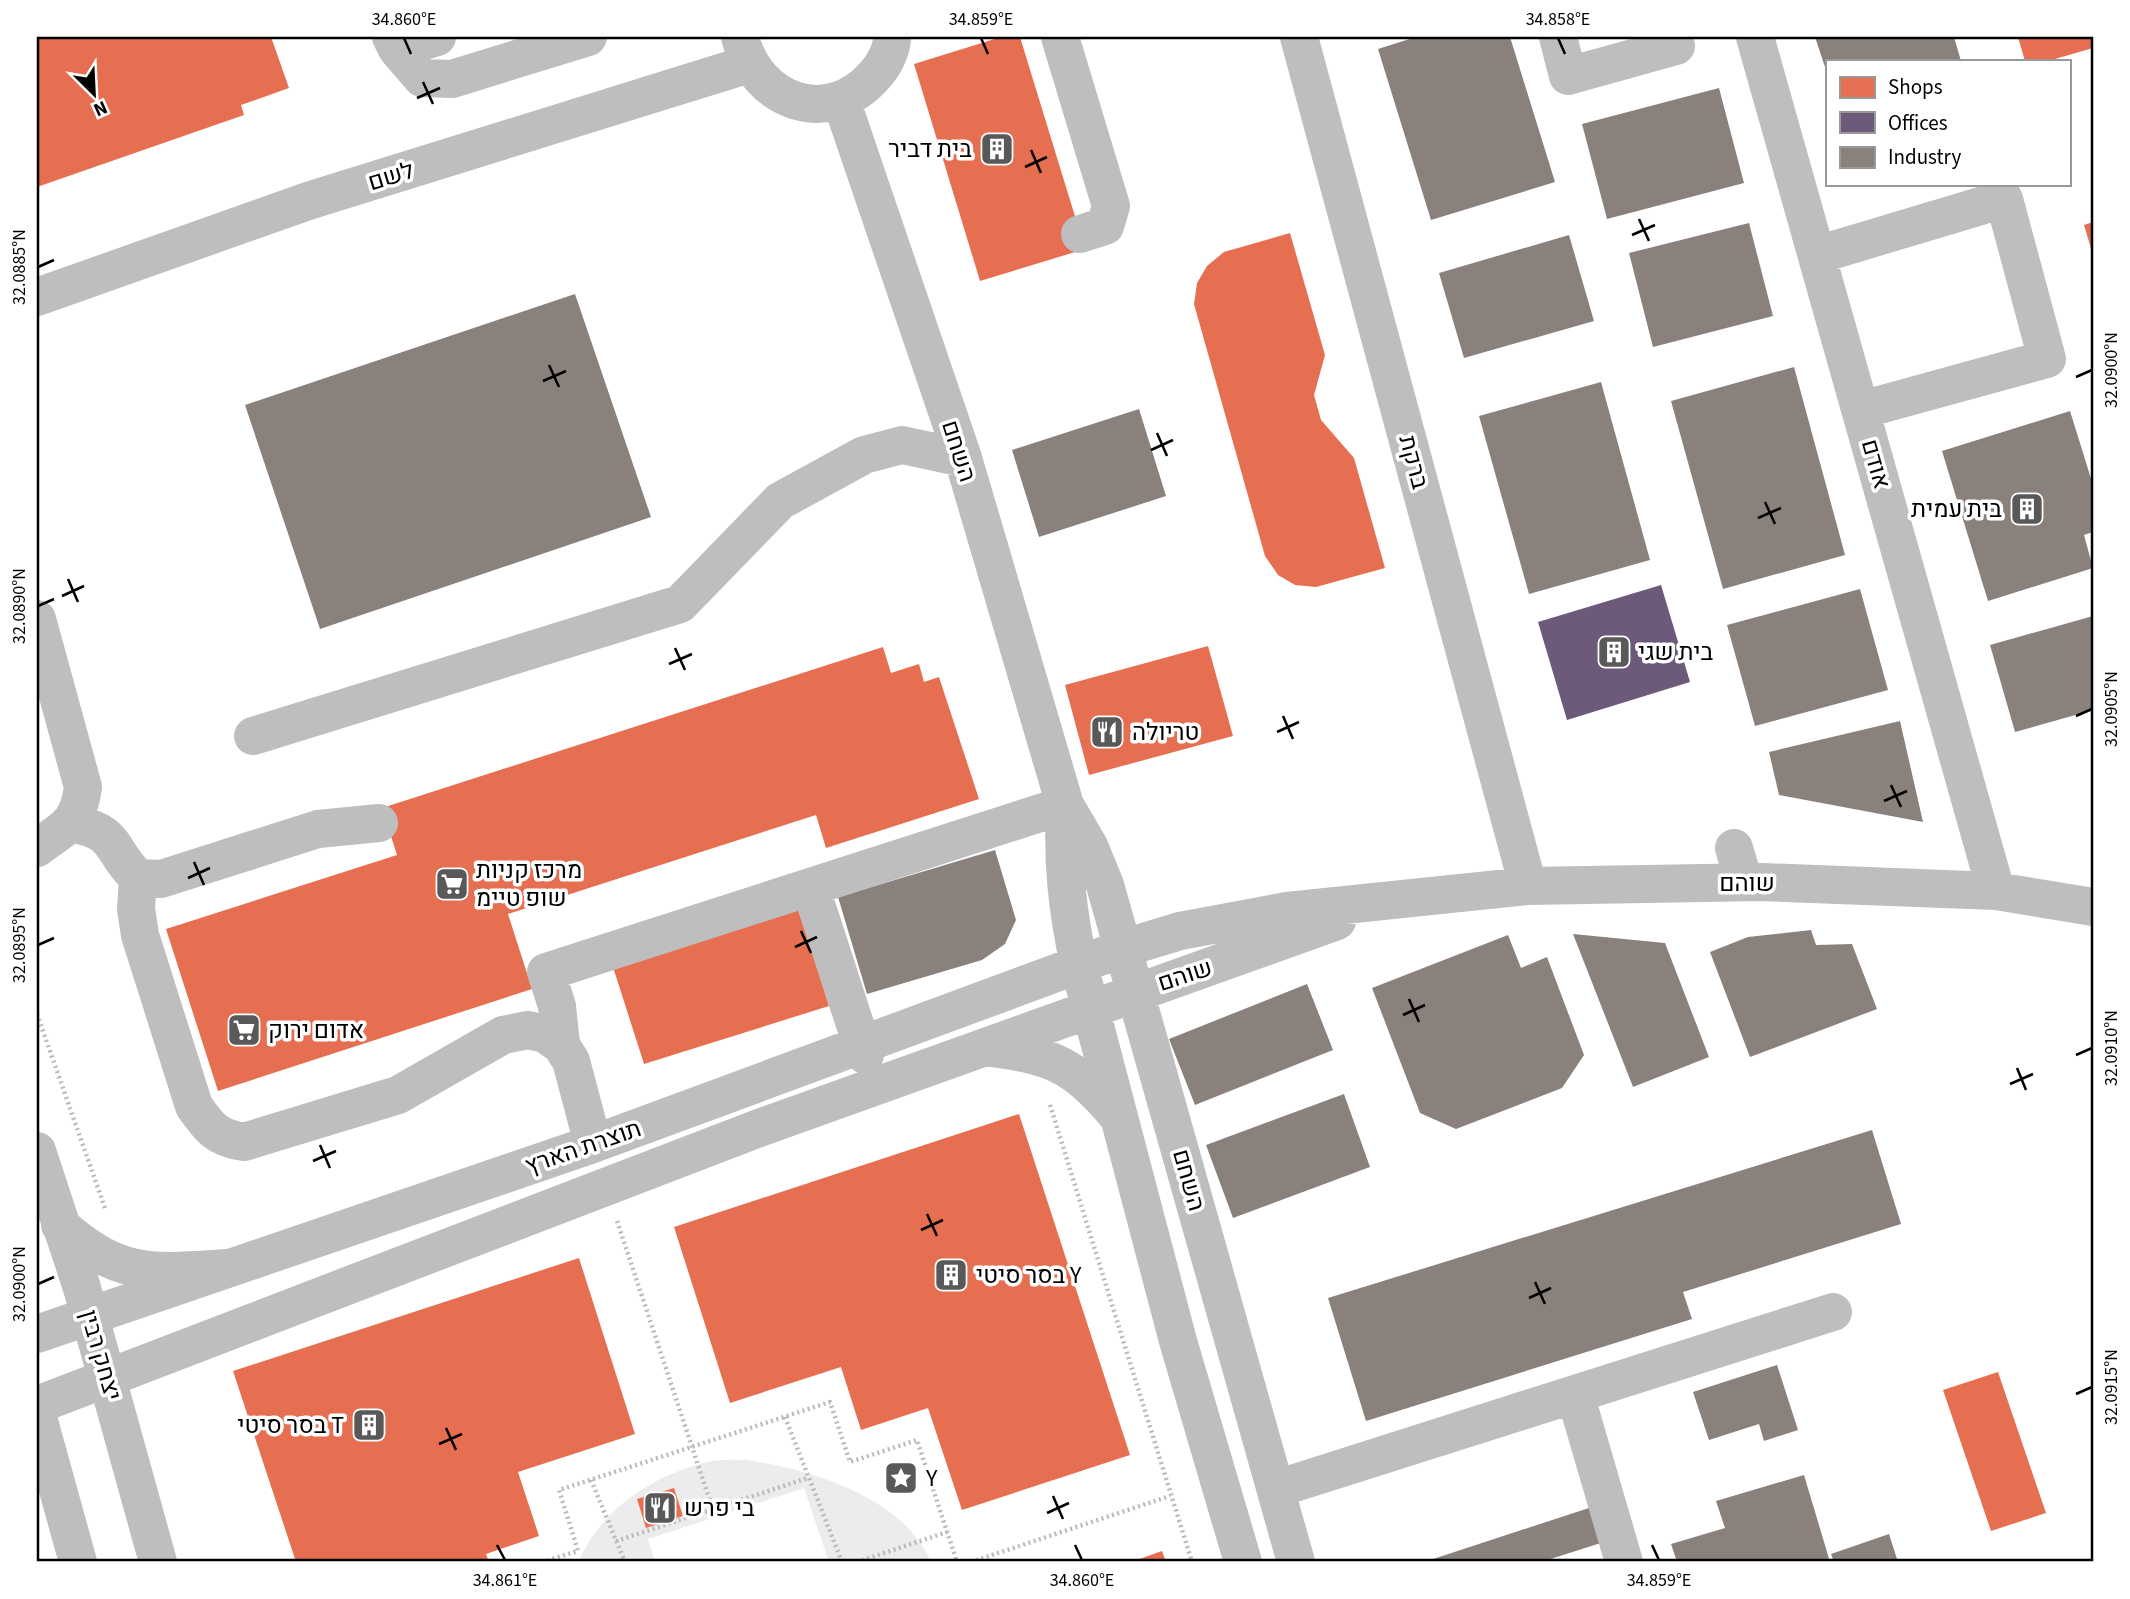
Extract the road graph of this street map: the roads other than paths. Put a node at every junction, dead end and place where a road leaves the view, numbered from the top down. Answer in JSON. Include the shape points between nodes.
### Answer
{"nodes":[{"id":1,"x":438,"y":37,"type":"edge"},
{"id":2,"x":588,"y":37,"type":"edge"},
{"id":3,"x":892,"y":37,"type":"edge"},
{"id":4,"x":1060,"y":37,"type":"edge"},
{"id":5,"x":1300,"y":37,"type":"edge"},
{"id":6,"x":1558,"y":37,"type":"edge"},
{"id":7,"x":1673,"y":37,"type":"edge"},
{"id":8,"x":1755,"y":37,"type":"edge"},
{"id":9,"x":394,"y":43,"type":"edge"},
{"id":10,"x":745,"y":50,"type":"edge"},
{"id":11,"x":841,"y":100,"type":"junction"},
{"id":12,"x":1080,"y":234,"type":"dead end"},
{"id":13,"x":1817,"y":255,"type":"junction"},
{"id":14,"x":37,"y":297,"type":"edge"},
{"id":15,"x":1861,"y":410,"type":"junction"},
{"id":16,"x":962,"y":458,"type":"junction"},
{"id":17,"x":37,"y":619,"type":"edge"},
{"id":18,"x":253,"y":736,"type":"dead end"},
{"id":19,"x":1065,"y":805,"type":"junction"},
{"id":20,"x":71,"y":822,"type":"junction"},
{"id":21,"x":379,"y":823,"type":"dead end"},
{"id":22,"x":37,"y":848,"type":"edge"},
{"id":23,"x":138,"y":878,"type":"junction"},
{"id":24,"x":1528,"y":886,"type":"junction"},
{"id":25,"x":811,"y":889,"type":"junction"},
{"id":26,"x":1996,"y":891,"type":"junction"},
{"id":27,"x":1399,"y":901,"type":"junction"},
{"id":28,"x":2093,"y":906,"type":"edge"},
{"id":29,"x":1124,"y":948,"type":"junction"},
{"id":30,"x":1079,"y":965,"type":"junction"},
{"id":31,"x":1136,"y":991,"type":"junction"},
{"id":32,"x":1090,"y":1008,"type":"junction"},
{"id":33,"x":561,"y":1045,"type":"junction"},
{"id":34,"x":983,"y":1047,"type":"junction"},
{"id":35,"x":864,"y":1050,"type":"junction"},
{"id":36,"x":746,"y":1087,"type":"junction"},
{"id":37,"x":1118,"y":1116,"type":"junction"},
{"id":38,"x":759,"y":1128,"type":"junction"},
{"id":39,"x":593,"y":1144,"type":"junction"},
{"id":40,"x":37,"y":1150,"type":"edge"},
{"id":41,"x":60,"y":1225,"type":"junction"},
{"id":42,"x":226,"y":1268,"type":"junction"},
{"id":43,"x":1833,"y":1312,"type":"dead end"},
{"id":44,"x":89,"y":1315,"type":"junction"},
{"id":45,"x":1230,"y":1325,"type":"junction"},
{"id":46,"x":37,"y":1334,"type":"edge"},
{"id":47,"x":1178,"y":1341,"type":"junction"},
{"id":48,"x":107,"y":1377,"type":"junction"},
{"id":49,"x":1575,"y":1394,"type":"junction"},
{"id":50,"x":37,"y":1405,"type":"edge"},
{"id":51,"x":37,"y":1414,"type":"edge"},
{"id":52,"x":1276,"y":1489,"type":"junction"},
{"id":53,"x":78,"y":1562,"type":"edge"},
{"id":54,"x":158,"y":1562,"type":"edge"},
{"id":55,"x":1243,"y":1562,"type":"edge"},
{"id":56,"x":1296,"y":1562,"type":"edge"},
{"id":57,"x":1624,"y":1562,"type":"edge"}],
"edges":[{"from":1,"to":9,"type":"street"},
{"from":2,"to":9,"type":"street","via":[[452,79],[422,78]]},
{"from":3,"to":11,"type":"street","via":[[882,68],[864,88]]},
{"from":4,"to":12,"type":"street","via":[[1111,206],[1105,226]]},
{"from":5,"to":24,"type":"street","name":"ברקת"},
{"from":6,"to":7,"type":"street","via":[[1568,76],[1676,46]]},
{"from":8,"to":13,"type":"street","name":"אודם"},
{"from":10,"to":11,"type":"street","via":[[765,84],[788,99],[814,104]]},
{"from":10,"to":14,"type":"street","name":"לשם"},
{"from":11,"to":16,"type":"street","name":"השחם"},
{"from":13,"to":15,"type":"street","name":"אודם"},
{"from":13,"to":15,"type":"street","via":[[2004,199],[2047,359]]},
{"from":15,"to":26,"type":"street","name":"אודם"},
{"from":16,"to":18,"type":"street","via":[[902,445],[864,455],[780,502],[680,604]]},
{"from":16,"to":19,"type":"street","name":"השחם","via":[[1016,587]]},
{"from":17,"to":20,"type":"street","via":[[83,787],[80,810]]},
{"from":19,"to":25,"type":"street"},
{"from":19,"to":29,"type":"street","name":"השחם","via":[[1101,875]]},
{"from":19,"to":30,"type":"street","name":"השחם","via":[[1062,858]]},
{"from":20,"to":22,"type":"street"},
{"from":20,"to":23,"type":"street","via":[[97,828],[111,838]]},
{"from":21,"to":23,"type":"street","via":[[318,829],[161,879]]},
{"from":23,"to":33,"type":"street","via":[[140,935],[194,1106],[223,1139],[244,1142],[398,1095],[503,1035],[528,1030]]},
{"from":24,"to":26,"type":"street","name":"שוהם","via":[[1739,865]]},
{"from":24,"to":27,"type":"street","name":"שוהם"},
{"from":25,"to":33,"type":"street","via":[[546,972],[557,1006]]},
{"from":25,"to":35,"type":"street"},
{"from":26,"to":28,"type":"street","name":"שוהם"},
{"from":27,"to":29,"type":"street","name":"שוהם","via":[[1287,911],[1180,931]]},
{"from":27,"to":31,"type":"street","name":"שוהם"},
{"from":29,"to":30,"type":"street","name":"תוצרת הארץ"},
{"from":29,"to":31,"type":"street","name":"השחם"},
{"from":30,"to":32,"type":"street","name":"השחם"},
{"from":30,"to":35,"type":"street","name":"תוצרת הארץ"},
{"from":31,"to":32,"type":"street","name":"שוהם"},
{"from":31,"to":45,"type":"street","name":"השחם"},
{"from":32,"to":34,"type":"street","name":"תוצרת הארץ"},
{"from":32,"to":37,"type":"street","name":"השחם"},
{"from":33,"to":39,"type":"street","via":[[571,1061]]},
{"from":34,"to":37,"type":"street","via":[[1064,1064],[1092,1086]]},
{"from":34,"to":38,"type":"street","name":"תוצרת הארץ"},
{"from":35,"to":36,"type":"street","name":"תוצרת הארץ"},
{"from":36,"to":38,"type":"street"},
{"from":36,"to":39,"type":"street","name":"תוצרת הארץ"},
{"from":37,"to":47,"type":"street","name":"השחם"},
{"from":38,"to":48,"type":"street","name":"תוצרת הארץ"},
{"from":39,"to":42,"type":"street","name":"תוצרת הארץ"},
{"from":40,"to":41,"type":"street","name":"יצחק רבין"},
{"from":41,"to":42,"type":"street","via":[[86,1248],[130,1269]]},
{"from":41,"to":44,"type":"street","name":"יצחק רבין"},
{"from":42,"to":44,"type":"street","name":"תוצרת הארץ"},
{"from":43,"to":49,"type":"street"},
{"from":44,"to":46,"type":"street","name":"תוצרת הארץ"},
{"from":44,"to":48,"type":"street","name":"יצחק רבין"},
{"from":45,"to":47,"type":"street"},
{"from":45,"to":52,"type":"street","name":"השחם"},
{"from":47,"to":55,"type":"street","name":"השחם"},
{"from":48,"to":50,"type":"street","name":"תוצרת הארץ"},
{"from":48,"to":54,"type":"street","name":"יצחק רבין"},
{"from":49,"to":52,"type":"street"},
{"from":49,"to":57,"type":"street"},
{"from":51,"to":53,"type":"street"},
{"from":52,"to":56,"type":"street","name":"השחם"}]}
